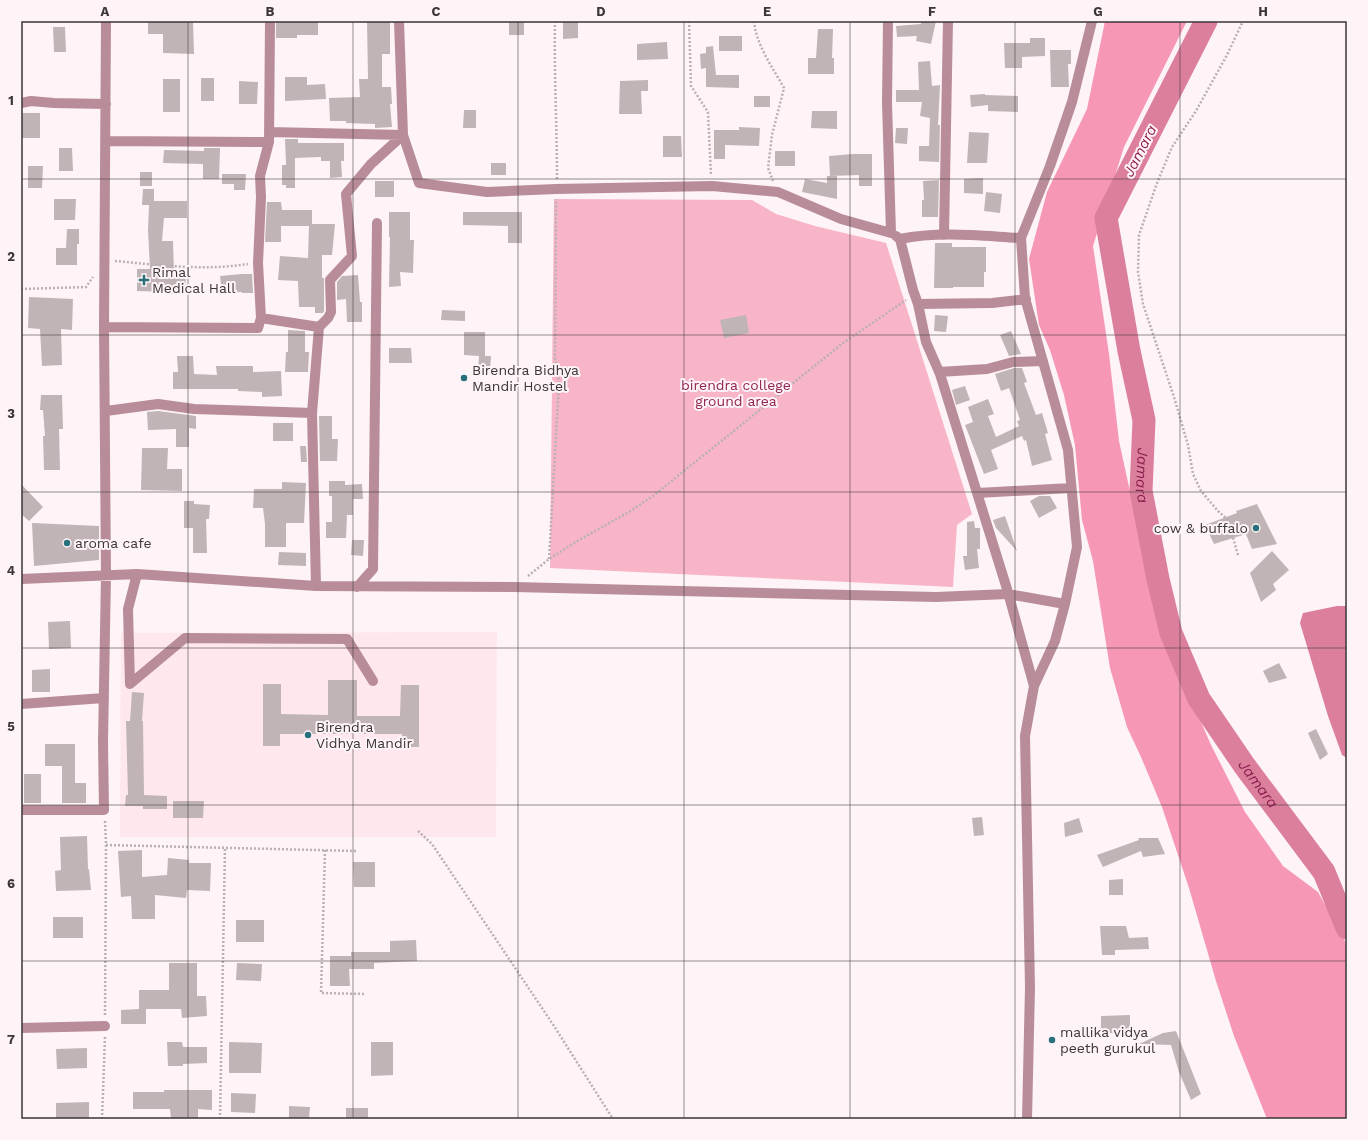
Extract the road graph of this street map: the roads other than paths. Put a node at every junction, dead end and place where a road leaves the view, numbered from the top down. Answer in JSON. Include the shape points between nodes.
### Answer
{"nodes":[{"id":1,"x":106,"y":21,"type":"edge"},
{"id":2,"x":270,"y":21,"type":"edge"},
{"id":3,"x":398,"y":21,"type":"edge"},
{"id":4,"x":888,"y":21,"type":"edge"},
{"id":5,"x":948,"y":21,"type":"edge"},
{"id":6,"x":1092,"y":21,"type":"edge"},
{"id":7,"x":21,"y":103,"type":"edge"},
{"id":8,"x":106,"y":104,"type":"junction"},
{"id":9,"x":403,"y":135,"type":"junction"},
{"id":10,"x":269,"y":137,"type":"junction"},
{"id":11,"x":106,"y":141,"type":"junction"},
{"id":12,"x":377,"y":222,"type":"dead end"},
{"id":13,"x":891,"y":233,"type":"junction"},
{"id":14,"x":944,"y":235,"type":"junction"},
{"id":15,"x":1021,"y":238,"type":"junction"},
{"id":16,"x":900,"y":239,"type":"junction"},
{"id":17,"x":1026,"y":299,"type":"junction"},
{"id":18,"x":918,"y":304,"type":"junction"},
{"id":19,"x":261,"y":318,"type":"junction"},
{"id":20,"x":104,"y":327,"type":"junction"},
{"id":21,"x":319,"y":327,"type":"junction"},
{"id":22,"x":1043,"y":361,"type":"junction"},
{"id":23,"x":939,"y":372,"type":"junction"},
{"id":24,"x":106,"y":410,"type":"junction"},
{"id":25,"x":312,"y":413,"type":"junction"},
{"id":26,"x":1071,"y":488,"type":"junction"},
{"id":27,"x":977,"y":493,"type":"junction"},
{"id":28,"x":137,"y":574,"type":"junction"},
{"id":29,"x":106,"y":575,"type":"junction"},
{"id":30,"x":21,"y":579,"type":"edge"},
{"id":31,"x":316,"y":586,"type":"junction"},
{"id":32,"x":357,"y":587,"type":"junction"},
{"id":33,"x":1008,"y":594,"type":"junction"},
{"id":34,"x":1065,"y":604,"type":"junction"},
{"id":35,"x":373,"y":681,"type":"dead end"},
{"id":36,"x":1034,"y":686,"type":"junction"},
{"id":37,"x":104,"y":698,"type":"junction"},
{"id":38,"x":21,"y":704,"type":"edge"},
{"id":39,"x":21,"y":810,"type":"edge"},
{"id":40,"x":105,"y":1026,"type":"road end"},
{"id":41,"x":21,"y":1028,"type":"edge"},
{"id":42,"x":1027,"y":1119,"type":"edge"}],
"edges":[{"from":1,"to":8,"type":"street"},
{"from":2,"to":10,"type":"street"},
{"from":3,"to":9,"type":"street"},
{"from":4,"to":13,"type":"street","via":[[887,103]]},
{"from":5,"to":14,"type":"street"},
{"from":6,"to":15,"type":"street","via":[[1072,102]]},
{"from":7,"to":8,"type":"street","via":[[31,101]]},
{"from":8,"to":11,"type":"street"},
{"from":9,"to":10,"type":"street"},
{"from":9,"to":13,"type":"street","via":[[419,183],[487,192],[712,186],[778,192],[841,219]]},
{"from":9,"to":21,"type":"street","via":[[371,164],[346,194],[352,256],[330,280],[331,312]]},
{"from":10,"to":11,"type":"street"},
{"from":10,"to":19,"type":"street","via":[[260,176],[258,263]]},
{"from":11,"to":20,"type":"street"},
{"from":12,"to":32,"type":"street","via":[[373,569]]},
{"from":13,"to":16,"type":"street"},
{"from":14,"to":15,"type":"street"},
{"from":14,"to":16,"type":"street"},
{"from":15,"to":17,"type":"street"},
{"from":16,"to":18,"type":"street"},
{"from":17,"to":18,"type":"street","via":[[992,303]]},
{"from":17,"to":22,"type":"street"},
{"from":18,"to":23,"type":"street","via":[[926,342]]},
{"from":19,"to":20,"type":"street","via":[[258,328]]},
{"from":19,"to":21,"type":"street"},
{"from":20,"to":24,"type":"street"},
{"from":21,"to":25,"type":"street"},
{"from":22,"to":23,"type":"street","via":[[1013,362],[987,369]]},
{"from":22,"to":26,"type":"street","via":[[1068,450]]},
{"from":23,"to":27,"type":"street"},
{"from":24,"to":25,"type":"street","via":[[158,404],[194,409]]},
{"from":24,"to":29,"type":"street"},
{"from":25,"to":31,"type":"street"},
{"from":26,"to":27,"type":"street"},
{"from":26,"to":34,"type":"street","via":[[1077,547]]},
{"from":27,"to":33,"type":"street"},
{"from":28,"to":29,"type":"street"},
{"from":28,"to":31,"type":"street"},
{"from":28,"to":35,"type":"street","via":[[128,609],[130,684],[185,638],[346,639]]},
{"from":29,"to":30,"type":"street"},
{"from":29,"to":37,"type":"street"},
{"from":31,"to":32,"type":"street"},
{"from":32,"to":33,"type":"street","via":[[514,587],[928,597]]},
{"from":33,"to":34,"type":"street"},
{"from":33,"to":36,"type":"street"},
{"from":34,"to":36,"type":"street","via":[[1055,641]]},
{"from":36,"to":42,"type":"street","via":[[1025,736],[1030,987]]},
{"from":37,"to":38,"type":"street"},
{"from":37,"to":39,"type":"street","via":[[104,810]]},
{"from":40,"to":41,"type":"street"}]}
